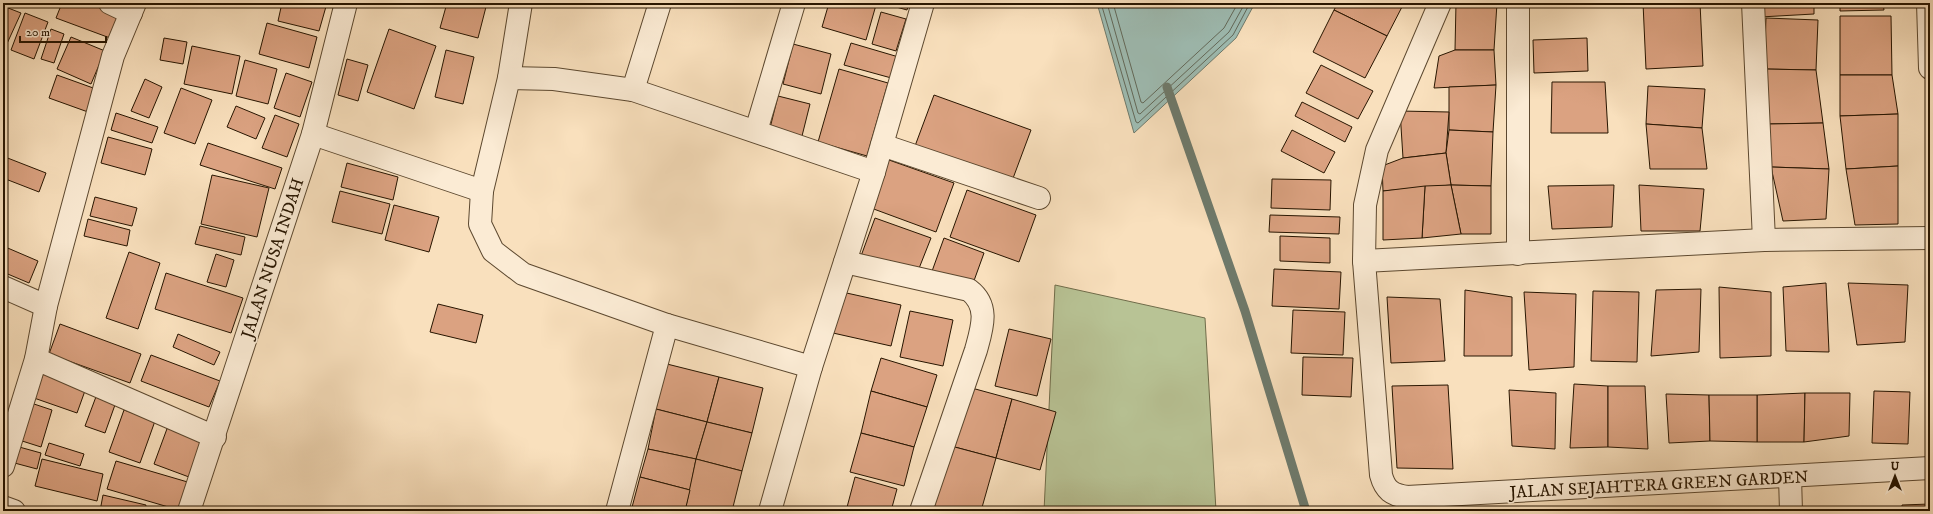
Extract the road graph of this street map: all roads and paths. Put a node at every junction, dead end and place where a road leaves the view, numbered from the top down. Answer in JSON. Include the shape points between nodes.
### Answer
{"nodes":[{"id":1,"x":110,"y":3,"type":"edge"},
{"id":2,"x":346,"y":3,"type":"edge"},
{"id":3,"x":521,"y":3,"type":"edge"},
{"id":4,"x":660,"y":3,"type":"edge"},
{"id":5,"x":794,"y":3,"type":"edge"},
{"id":6,"x":923,"y":3,"type":"edge"},
{"id":7,"x":1440,"y":3,"type":"edge"},
{"id":8,"x":1518,"y":3,"type":"edge"},
{"id":9,"x":1753,"y":3,"type":"edge"},
{"id":10,"x":1928,"y":3,"type":"edge"},
{"id":11,"x":133,"y":8,"type":"edge"},
{"id":12,"x":1930,"y":68,"type":"edge"},
{"id":13,"x":509,"y":78,"type":"junction"},
{"id":14,"x":633,"y":90,"type":"junction"},
{"id":15,"x":756,"y":131,"type":"junction"},
{"id":16,"x":313,"y":134,"type":"junction"},
{"id":17,"x":882,"y":145,"type":"junction"},
{"id":18,"x":874,"y":172,"type":"junction"},
{"id":19,"x":482,"y":191,"type":"junction"},
{"id":20,"x":1039,"y":198,"type":"dead end"},
{"id":21,"x":1930,"y":238,"type":"edge"},
{"id":22,"x":1764,"y":240,"type":"junction"},
{"id":23,"x":1518,"y":254,"type":"junction"},
{"id":24,"x":1364,"y":261,"type":"junction"},
{"id":25,"x":845,"y":262,"type":"junction"},
{"id":26,"x":3,"y":287,"type":"edge"},
{"id":27,"x":46,"y":306,"type":"junction"},
{"id":28,"x":668,"y":325,"type":"junction"},
{"id":29,"x":36,"y":359,"type":"junction"},
{"id":30,"x":811,"y":367,"type":"junction"},
{"id":31,"x":215,"y":437,"type":"junction"},
{"id":32,"x":3,"y":466,"type":"edge"},
{"id":33,"x":1930,"y":468,"type":"edge"},
{"id":34,"x":1790,"y":476,"type":"junction"},
{"id":35,"x":3,"y":507,"type":"edge"},
{"id":36,"x":14,"y":511,"type":"edge"},
{"id":37,"x":189,"y":511,"type":"edge"},
{"id":38,"x":617,"y":511,"type":"edge"},
{"id":39,"x":770,"y":511,"type":"edge"},
{"id":40,"x":921,"y":511,"type":"edge"},
{"id":41,"x":1791,"y":511,"type":"edge"}],
"edges":[{"from":1,"to":11,"type":"street"},
{"from":2,"to":16,"type":"street","name":"JALAN NUSA INDAH"},
{"from":3,"to":13,"type":"street"},
{"from":4,"to":14,"type":"street"},
{"from":5,"to":15,"type":"street"},
{"from":6,"to":17,"type":"street"},
{"from":7,"to":24,"type":"street","via":[[1377,150],[1365,205]]},
{"from":8,"to":23,"type":"street"},
{"from":9,"to":22,"type":"street"},
{"from":10,"to":12,"type":"street"},
{"from":11,"to":27,"type":"street","via":[[113,56]]},
{"from":13,"to":14,"type":"street","via":[[554,79]]},
{"from":13,"to":19,"type":"street"},
{"from":14,"to":15,"type":"street"},
{"from":15,"to":18,"type":"street"},
{"from":16,"to":19,"type":"street"},
{"from":16,"to":31,"type":"street","name":"JALAN NUSA INDAH"},
{"from":17,"to":18,"type":"street"},
{"from":17,"to":20,"type":"street"},
{"from":18,"to":25,"type":"street"},
{"from":19,"to":28,"type":"street","via":[[480,224],[493,251],[523,274]]},
{"from":21,"to":22,"type":"street"},
{"from":22,"to":23,"type":"street"},
{"from":23,"to":24,"type":"street"},
{"from":24,"to":34,"type":"street","name":"JALAN SEJAHTERA GREEN GARDEN","via":[[1380,475],[1383,484],[1395,495],[1407,497]]},
{"from":25,"to":30,"type":"street"},
{"from":25,"to":40,"type":"street","via":[[969,290],[976,296],[983,309],[982,328],[976,350]]},
{"from":26,"to":27,"type":"street"},
{"from":27,"to":29,"type":"street"},
{"from":28,"to":30,"type":"street"},
{"from":28,"to":38,"type":"street"},
{"from":29,"to":31,"type":"street"},
{"from":29,"to":32,"type":"street"},
{"from":30,"to":39,"type":"street"},
{"from":31,"to":37,"type":"street","name":"JALAN NUSA INDAH"},
{"from":33,"to":34,"type":"street","name":"JALAN SEJAHTERA GREEN GARDEN"},
{"from":34,"to":41,"type":"street"},
{"from":35,"to":36,"type":"street"}]}
